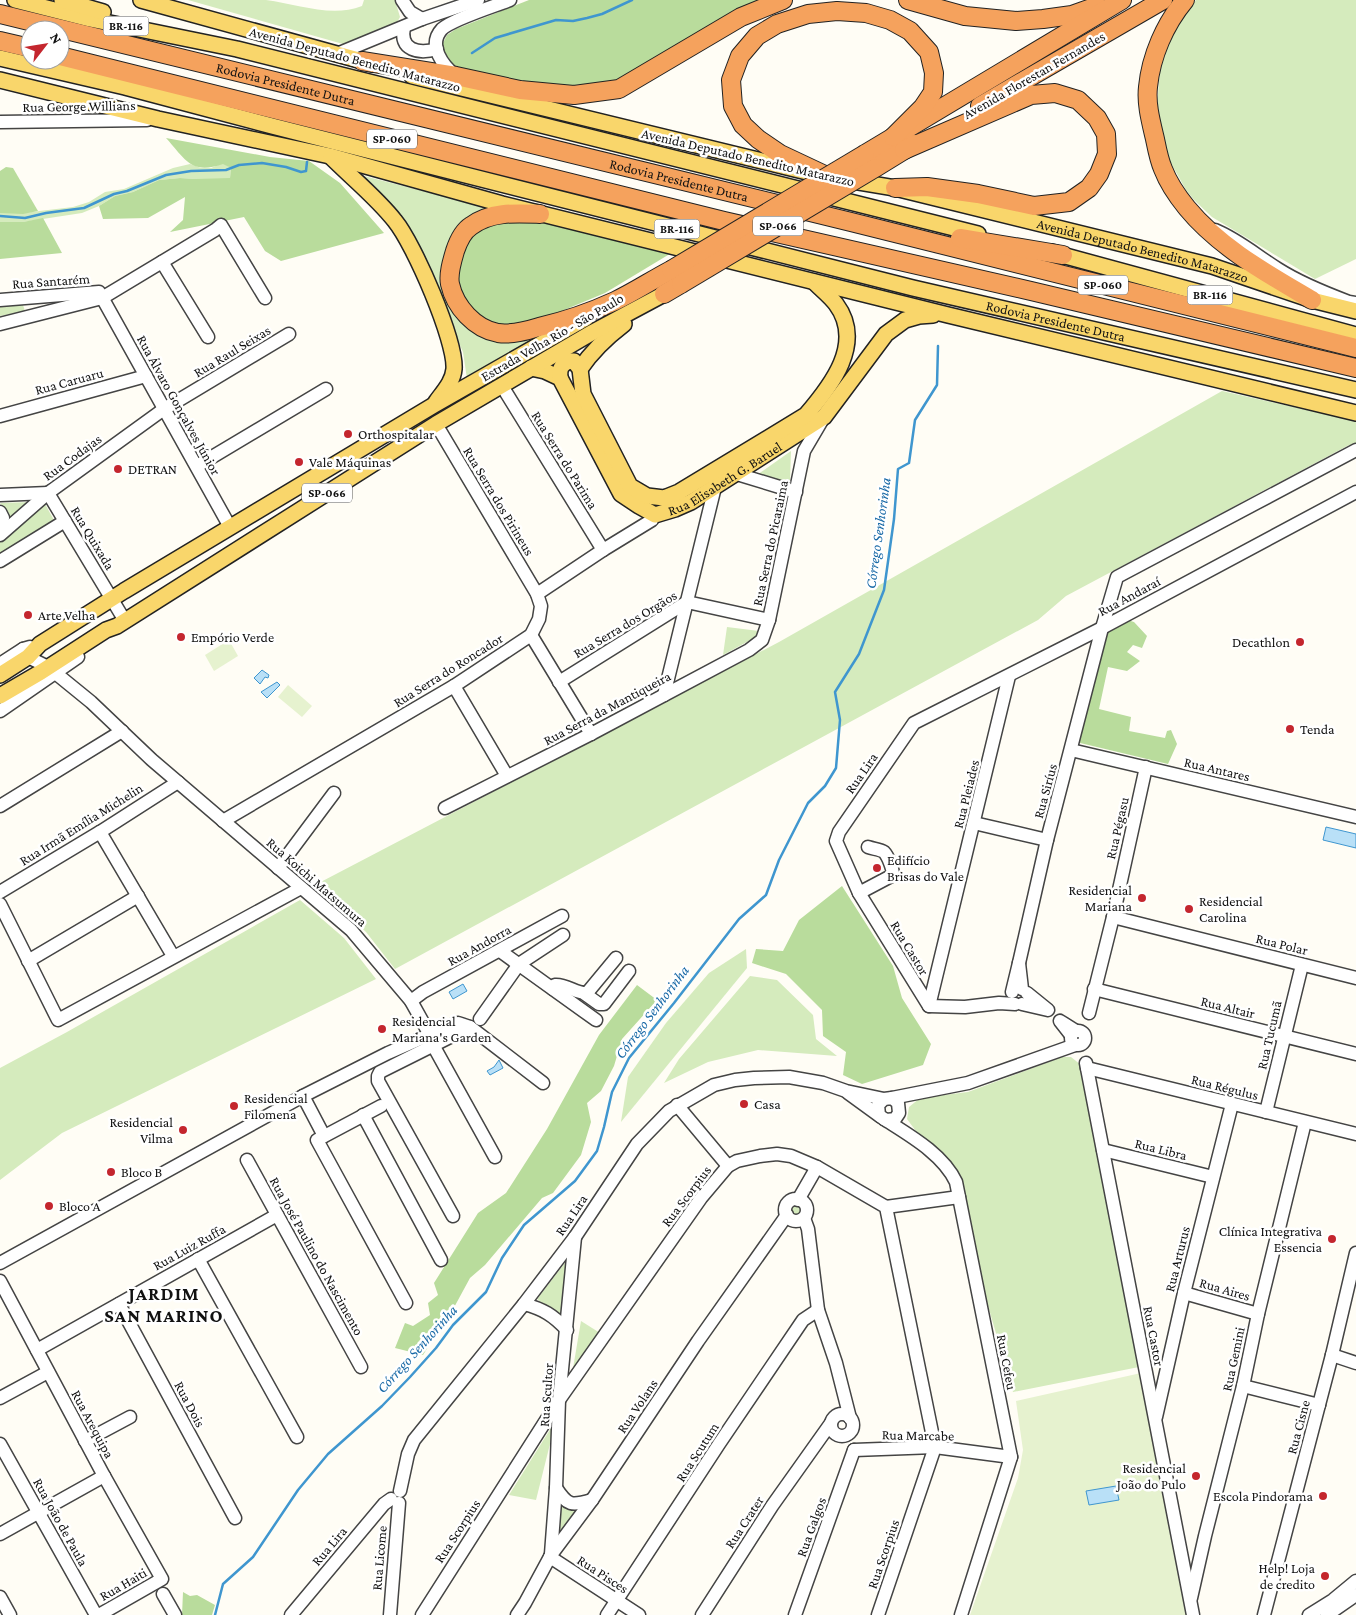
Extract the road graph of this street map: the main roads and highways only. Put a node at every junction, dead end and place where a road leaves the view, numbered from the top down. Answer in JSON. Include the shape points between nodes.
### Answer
{"nodes":[{"id":1,"x":15,"y":0,"type":"edge"},
{"id":2,"x":62,"y":0,"type":"edge"},
{"id":3,"x":141,"y":0,"type":"edge"},
{"id":4,"x":783,"y":0,"type":"edge"},
{"id":5,"x":908,"y":0,"type":"edge"},
{"id":6,"x":1109,"y":0,"type":"edge"},
{"id":7,"x":1122,"y":0,"type":"edge"},
{"id":8,"x":1163,"y":0,"type":"edge"},
{"id":9,"x":1185,"y":0,"type":"edge"},
{"id":10,"x":0,"y":14,"type":"edge"},
{"id":11,"x":0,"y":41,"type":"edge"},
{"id":12,"x":20,"y":46,"type":"edge"},
{"id":13,"x":237,"y":49,"type":"junction"},
{"id":14,"x":0,"y":58,"type":"edge"},
{"id":15,"x":70,"y":58,"type":"edge"},
{"id":16,"x":362,"y":60,"type":"junction"},
{"id":17,"x":20,"y":62,"type":"edge"},
{"id":18,"x":0,"y":63,"type":"edge"},
{"id":19,"x":20,"y":65,"type":"edge"},
{"id":20,"x":53,"y":70,"type":"edge"},
{"id":21,"x":0,"y":80,"type":"edge"},
{"id":22,"x":899,"y":143,"type":"junction"},
{"id":23,"x":330,"y":156,"type":"junction"},
{"id":24,"x":831,"y":178,"type":"junction"},
{"id":25,"x":895,"y":188,"type":"junction"},
{"id":26,"x":540,"y":214,"type":"junction"},
{"id":27,"x":851,"y":222,"type":"junction"},
{"id":28,"x":1063,"y":256,"type":"junction"},
{"id":29,"x":676,"y":277,"type":"junction"},
{"id":30,"x":813,"y":281,"type":"junction"},
{"id":31,"x":664,"y":294,"type":"junction"},
{"id":32,"x":1312,"y":300,"type":"junction"},
{"id":33,"x":615,"y":301,"type":"junction"},
{"id":34,"x":1356,"y":311,"type":"edge"},
{"id":35,"x":948,"y":315,"type":"junction"},
{"id":36,"x":1356,"y":335,"type":"edge"},
{"id":37,"x":1356,"y":348,"type":"edge"},
{"id":38,"x":531,"y":368,"type":"junction"},
{"id":39,"x":1356,"y":368,"type":"edge"},
{"id":40,"x":580,"y":369,"type":"junction"},
{"id":41,"x":560,"y":378,"type":"junction"},
{"id":42,"x":1356,"y":390,"type":"edge"},
{"id":43,"x":434,"y":406,"type":"junction"},
{"id":44,"x":1356,"y":413,"type":"edge"},
{"id":45,"x":0,"y":675,"type":"edge"},
{"id":46,"x":0,"y":696,"type":"edge"}],
"edges":[{"from":1,"to":13,"type":"main road","name":"Rodovia Presidente Dutra","number":"BR-116"},
{"from":2,"to":13,"type":"main road"},
{"from":3,"to":16,"type":"main road","name":"Avenida Deputado Benedito Matarazzo"},
{"from":4,"to":16,"type":"highway","via":[[741,17],[619,89],[574,96],[520,90]]},
{"from":5,"to":6,"type":"highway","via":[[965,16],[1016,21],[1072,15]]},
{"from":7,"to":22,"type":"highway","name":"Avenida Florestan Fernandes"},
{"from":8,"to":22,"type":"highway","name":"Avenida Florestan Fernandes"},
{"from":9,"to":32,"type":"highway","via":[[1171,20],[1153,60],[1148,88],[1150,118],[1163,169],[1187,208],[1229,248]]},
{"from":10,"to":27,"type":"highway","name":"Rodovia Presidente Dutra","number":"SP-060"},
{"from":11,"to":12,"type":"highway"},
{"from":13,"to":28,"type":"main road","name":"Rodovia Presidente Dutra","number":"BR-116"},
{"from":14,"to":17,"type":"main road","name":"Rodovia Presidente Dutra","number":"BR-116"},
{"from":15,"to":39,"type":"highway","name":"Rodovia Presidente Dutra","number":"SP-060","via":[[724,221]]},
{"from":16,"to":24,"type":"main road","name":"Avenida Deputado Benedito Matarazzo","via":[[416,77]]},
{"from":18,"to":19,"type":"main road"},
{"from":20,"to":42,"type":"main road","name":"Rodovia Presidente Dutra","number":"BR-116","via":[[913,288]]},
{"from":21,"to":23,"type":"main road","via":[[158,120]]},
{"from":22,"to":24,"type":"highway","via":[[933,92],[934,73],[929,52],[910,31],[890,20],[866,13],[837,11],[808,14],[777,24],[757,36],[740,56],[731,80],[733,106],[743,125],[758,139],[780,154]]},
{"from":22,"to":25,"type":"highway","via":[[1031,95],[1055,93],[1078,100],[1096,118],[1106,134],[1107,154],[1089,188],[1069,202],[1034,206],[978,194]]},
{"from":22,"to":29,"type":"highway","number":"SP-066","bridge":true},
{"from":23,"to":26,"type":"main road"},
{"from":23,"to":43,"type":"main road","via":[[384,208],[406,236],[417,257],[448,336],[454,362],[451,379]]},
{"from":24,"to":25,"type":"main road","name":"Avenida Deputado Benedito Matarazzo"},
{"from":25,"to":32,"type":"main road","name":"Avenida Deputado Benedito Matarazzo","via":[[1212,266]]},
{"from":26,"to":30,"type":"main road"},
{"from":26,"to":33,"type":"highway","via":[[485,218],[466,229],[460,238],[452,260],[450,283],[471,320],[488,330],[510,334],[551,324]]},
{"from":27,"to":28,"type":"highway"},
{"from":27,"to":37,"type":"highway","name":"Rodovia Presidente Dutra","number":"SP-060"},
{"from":28,"to":36,"type":"main road","name":"Rodovia Presidente Dutra","number":"BR-116"},
{"from":29,"to":31,"type":"highway","number":"SP-066"},
{"from":29,"to":33,"type":"highway","name":"Estrada Velha Rio - São Paulo","number":"SP-066"},
{"from":30,"to":35,"type":"main road"},
{"from":30,"to":40,"type":"main road","name":"Rua Elisabeth G. Baruel","via":[[837,305],[847,326],[848,347],[841,366],[806,415],[680,492],[664,498],[647,496],[630,486],[582,394]]},
{"from":31,"to":38,"type":"main road","name":"Estrada Velha Rio - São Paulo","number":"SP-066"},
{"from":31,"to":40,"type":"main road","via":[[608,336]]},
{"from":32,"to":34,"type":"main road","name":"Avenida Deputado Benedito Matarazzo"},
{"from":33,"to":43,"type":"main road","name":"Estrada Velha Rio - São Paulo","number":"SP-066"},
{"from":35,"to":41,"type":"main road","name":"Rua Elisabeth G. Baruel","via":[[904,320],[886,334],[824,417],[691,502],[655,515],[621,494]]},
{"from":35,"to":44,"type":"main road"},
{"from":38,"to":41,"type":"main road"},
{"from":38,"to":46,"type":"main road","number":"SP-066","via":[[106,630],[54,672]]},
{"from":40,"to":41,"type":"main road","via":[[574,362],[565,363],[560,369]]},
{"from":43,"to":45,"type":"main road","number":"SP-066","via":[[112,598],[26,653]]}]}
